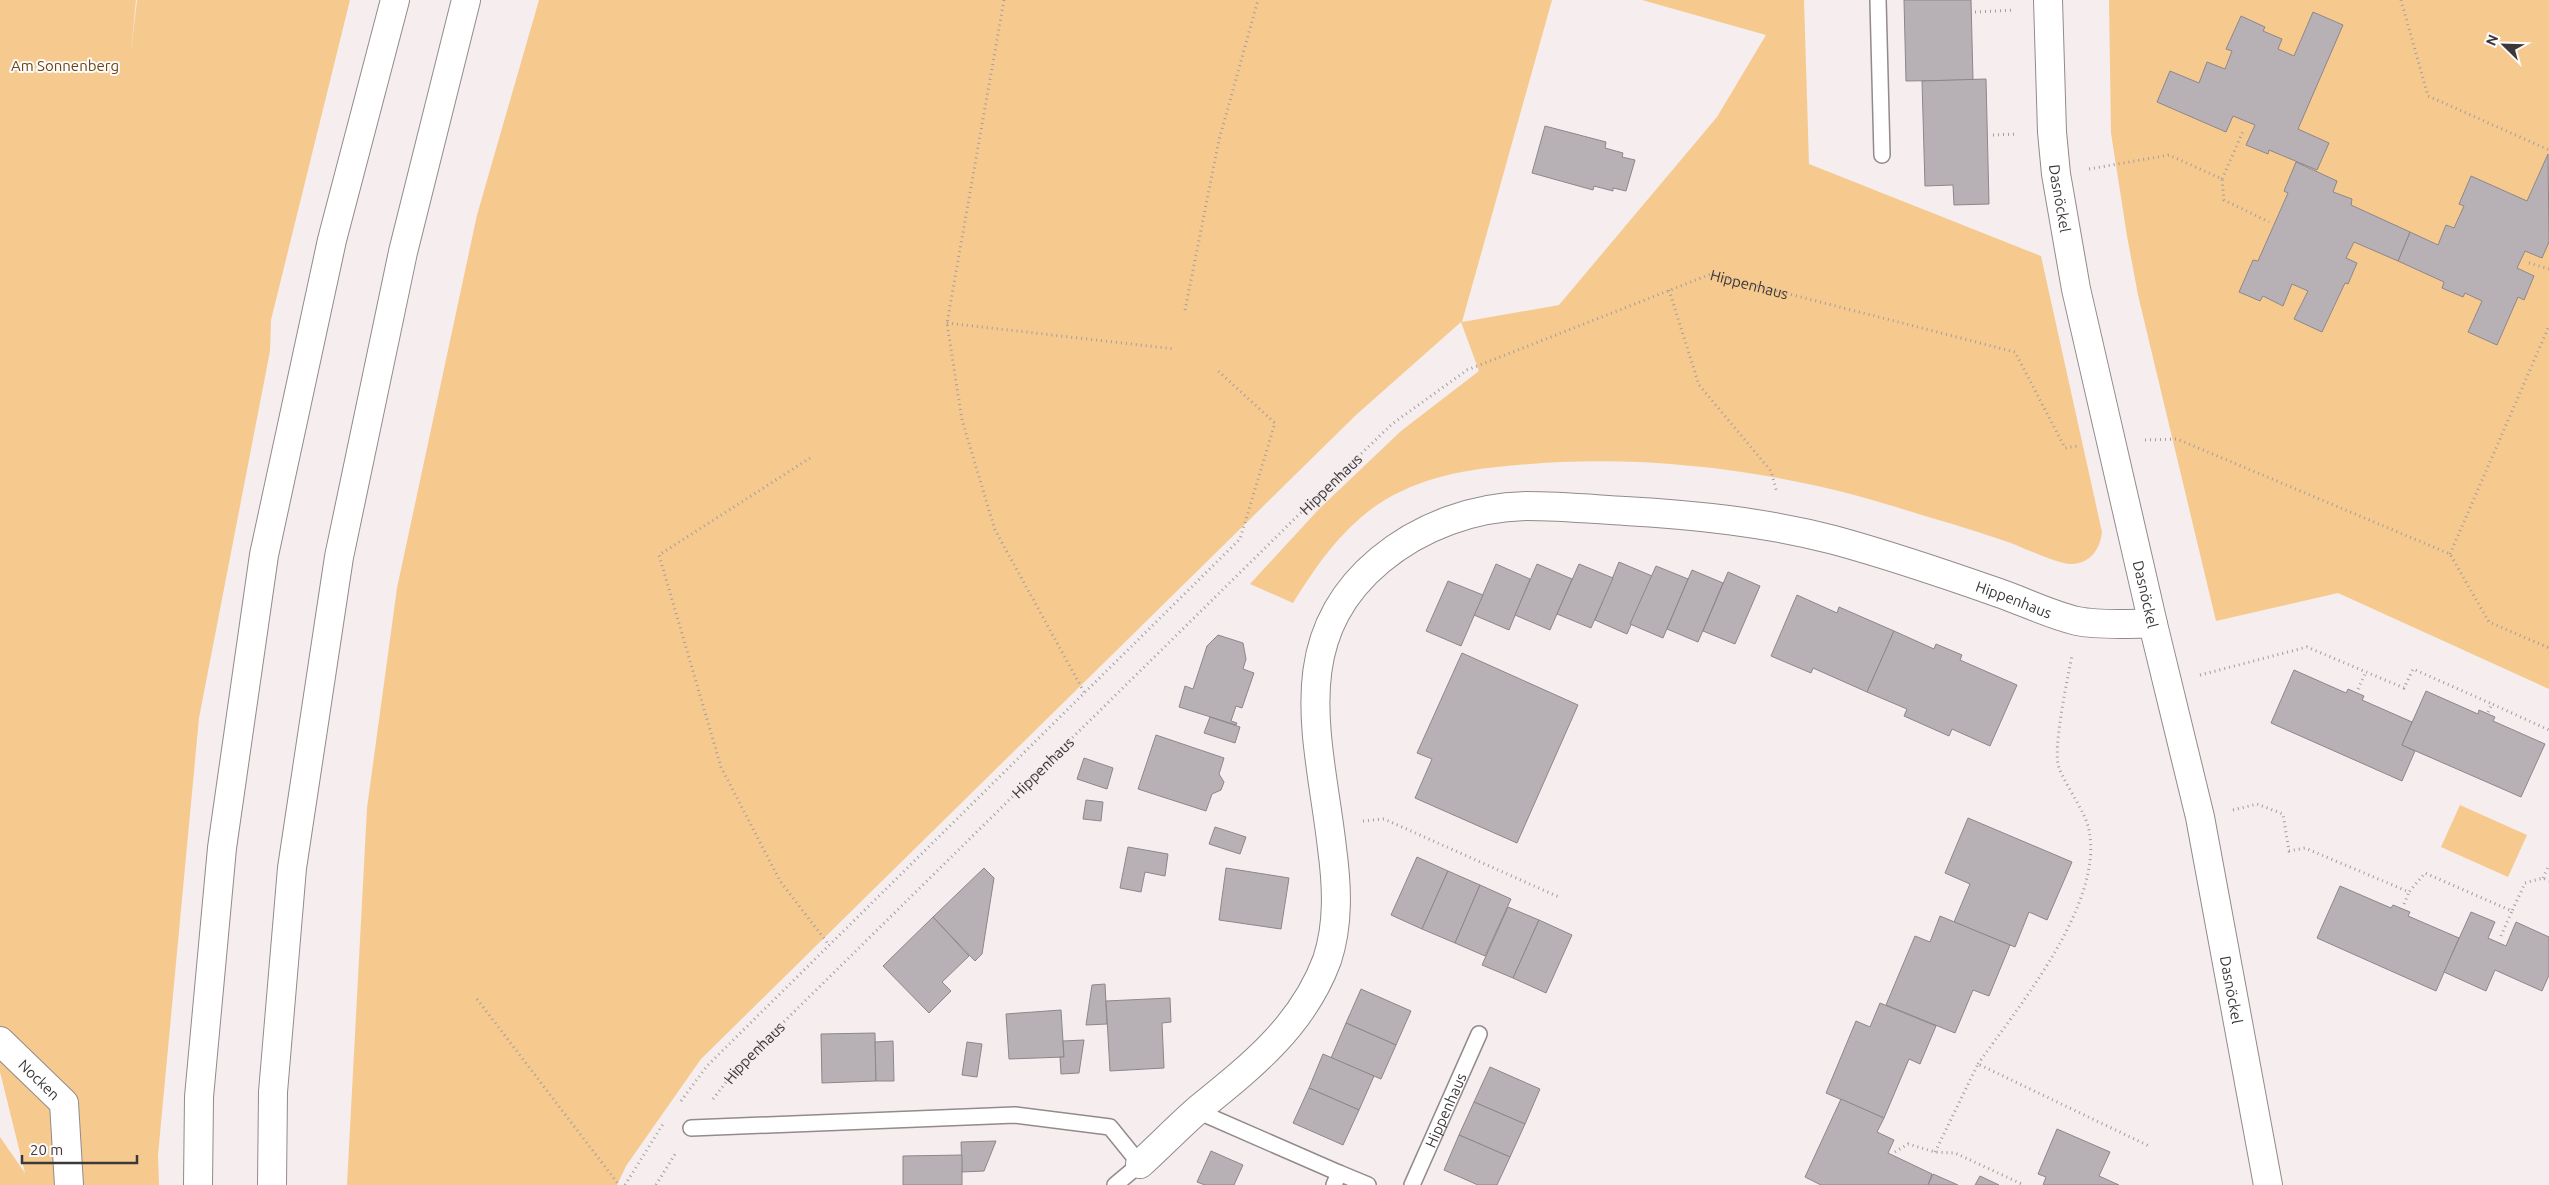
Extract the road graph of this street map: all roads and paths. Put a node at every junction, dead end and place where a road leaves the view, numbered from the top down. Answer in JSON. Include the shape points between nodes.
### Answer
{"nodes":[{"id":1,"x":395,"y":0,"type":"edge"},
{"id":2,"x":466,"y":0,"type":"edge"},
{"id":3,"x":1004,"y":0,"type":"edge"},
{"id":4,"x":1258,"y":0,"type":"edge"},
{"id":5,"x":1878,"y":0,"type":"edge"},
{"id":6,"x":2048,"y":0,"type":"edge"},
{"id":7,"x":2401,"y":0,"type":"edge"},
{"id":8,"x":2244,"y":129,"type":"dead end"},
{"id":9,"x":2549,"y":150,"type":"edge"},
{"id":10,"x":1882,"y":155,"type":"dead end"},
{"id":11,"x":2056,"y":174,"type":"junction"},
{"id":12,"x":2222,"y":179,"type":"junction"},
{"id":13,"x":2269,"y":222,"type":"dead end"},
{"id":14,"x":2529,"y":263,"type":"dead end"},
{"id":15,"x":2549,"y":269,"type":"edge"},
{"id":16,"x":1669,"y":290,"type":"junction"},
{"id":17,"x":1185,"y":310,"type":"dead end"},
{"id":18,"x":947,"y":323,"type":"junction"},
{"id":19,"x":2549,"y":326,"type":"edge"},
{"id":20,"x":1175,"y":349,"type":"dead end"},
{"id":21,"x":1217,"y":370,"type":"dead end"},
{"id":22,"x":2111,"y":442,"type":"junction"},
{"id":23,"x":810,"y":458,"type":"dead end"},
{"id":24,"x":1787,"y":530,"type":"junction"},
{"id":25,"x":2450,"y":554,"type":"junction"},
{"id":26,"x":2080,"y":622,"type":"junction"},
{"id":27,"x":2153,"y":624,"type":"junction"},
{"id":28,"x":2549,"y":648,"type":"edge"},
{"id":29,"x":2366,"y":672,"type":"junction"},
{"id":30,"x":2167,"y":683,"type":"junction"},
{"id":31,"x":2358,"y":690,"type":"dead end"},
{"id":32,"x":1084,"y":692,"type":"junction"},
{"id":33,"x":2492,"y":704,"type":"junction"},
{"id":34,"x":2488,"y":712,"type":"dead end"},
{"id":35,"x":2549,"y":730,"type":"edge"},
{"id":36,"x":2200,"y":817,"type":"junction"},
{"id":37,"x":1330,"y":824,"type":"junction"},
{"id":38,"x":2549,"y":865,"type":"edge"},
{"id":39,"x":2544,"y":878,"type":"junction"},
{"id":40,"x":2549,"y":881,"type":"edge"},
{"id":41,"x":2409,"y":892,"type":"junction"},
{"id":42,"x":1561,"y":898,"type":"dead end"},
{"id":43,"x":2404,"y":904,"type":"dead end"},
{"id":44,"x":2512,"y":911,"type":"junction"},
{"id":45,"x":2501,"y":936,"type":"dead end"},
{"id":46,"x":829,"y":945,"type":"junction"},
{"id":47,"x":477,"y":999,"type":"dead end"},
{"id":48,"x":1479,"y":1034,"type":"dead end"},
{"id":49,"x":0,"y":1041,"type":"edge"},
{"id":50,"x":1978,"y":1064,"type":"junction"},
{"id":51,"x":680,"y":1103,"type":"dead end"},
{"id":52,"x":1197,"y":1111,"type":"junction"},
{"id":53,"x":668,"y":1117,"type":"dead end"},
{"id":54,"x":691,"y":1128,"type":"junction"},
{"id":55,"x":2151,"y":1147,"type":"dead end"},
{"id":56,"x":1894,"y":1152,"type":"dead end"},
{"id":57,"x":1935,"y":1152,"type":"junction"},
{"id":58,"x":1140,"y":1164,"type":"junction"},
{"id":59,"x":1337,"y":1179,"type":"edge"},
{"id":60,"x":70,"y":1185,"type":"edge"},
{"id":61,"x":198,"y":1185,"type":"edge"},
{"id":62,"x":272,"y":1185,"type":"edge"},
{"id":63,"x":619,"y":1185,"type":"edge"},
{"id":64,"x":625,"y":1185,"type":"edge"},
{"id":65,"x":656,"y":1185,"type":"edge"},
{"id":66,"x":1115,"y":1185,"type":"edge"},
{"id":67,"x":1368,"y":1185,"type":"edge"},
{"id":68,"x":1412,"y":1185,"type":"edge"},
{"id":69,"x":2024,"y":1185,"type":"edge"},
{"id":70,"x":2268,"y":1185,"type":"edge"}],
"edges":[{"from":1,"to":61,"type":"main road","via":[[332,240],[264,555],[222,848],[199,1097]]},
{"from":2,"to":62,"type":"main road","via":[[402,252],[339,557],[292,868],[273,1092]]},
{"from":3,"to":18,"type":"path"},
{"from":4,"to":17,"type":"path","via":[[1219,140]]},
{"from":5,"to":10,"type":"lane"},
{"from":6,"to":11,"type":"main road","name":"Dasnöckel"},
{"from":7,"to":9,"type":"path","via":[[2428,96]]},
{"from":8,"to":12,"type":"path"},
{"from":11,"to":12,"type":"path","via":[[2169,155]]},
{"from":11,"to":22,"type":"main road","name":"Dasnöckel","via":[[2076,289]]},
{"from":12,"to":13,"type":"path","via":[[2224,200]]},
{"from":14,"to":15,"type":"path"},
{"from":16,"to":22,"type":"path","name":"Hippenhaus","via":[[1710,274],[2015,352],[2065,448]]},
{"from":16,"to":24,"type":"path","via":[[1699,384],[1771,471]]},
{"from":16,"to":54,"type":"path","name":"Hippenhaus","via":[[1467,370],[1392,424],[737,1068]]},
{"from":18,"to":20,"type":"path"},
{"from":18,"to":32,"type":"path","via":[[962,420],[996,530]]},
{"from":19,"to":25,"type":"path"},
{"from":21,"to":32,"type":"path","via":[[1275,424],[1240,539]]},
{"from":22,"to":25,"type":"path","via":[[2177,439]]},
{"from":22,"to":27,"type":"main road","name":"Dasnöckel"},
{"from":23,"to":46,"type":"path","via":[[659,555],[721,768],[780,881]]},
{"from":24,"to":26,"type":"main road","name":"Hippenhaus","via":[[1834,540],[1956,578]]},
{"from":24,"to":37,"type":"main road","name":"Hippenhaus","via":[[1706,517],[1527,506],[1478,512],[1451,520],[1392,550],[1365,573],[1343,600],[1320,654],[1314,706],[1317,749]]},
{"from":25,"to":28,"type":"path","via":[[2489,622]]},
{"from":26,"to":27,"type":"main road","name":"Hippenhaus"},
{"from":26,"to":50,"type":"path","via":[[2066,686],[2058,765],[2089,828],[2092,855],[2086,882],[2057,952]]},
{"from":27,"to":30,"type":"main road","name":"Dasnöckel"},
{"from":29,"to":30,"type":"path","via":[[2307,648]]},
{"from":29,"to":31,"type":"path"},
{"from":29,"to":33,"type":"path","via":[[2404,688],[2413,669]]},
{"from":30,"to":36,"type":"main road","name":"Dasnöckel"},
{"from":32,"to":46,"type":"path"},
{"from":33,"to":34,"type":"path"},
{"from":33,"to":35,"type":"path"},
{"from":36,"to":41,"type":"path","via":[[2258,804],[2283,814],[2289,851],[2305,848]]},
{"from":36,"to":70,"type":"main road","name":"Dasnöckel"},
{"from":37,"to":42,"type":"path","via":[[1384,819]]},
{"from":37,"to":52,"type":"main road","name":"Hippenhaus","via":[[1336,918],[1328,957],[1311,996],[1284,1034],[1255,1064]]},
{"from":38,"to":39,"type":"path"},
{"from":39,"to":40,"type":"path"},
{"from":39,"to":44,"type":"path","via":[[2525,883]]},
{"from":41,"to":43,"type":"path"},
{"from":41,"to":44,"type":"path","via":[[2425,873]]},
{"from":44,"to":45,"type":"path"},
{"from":46,"to":51,"type":"path","via":[[707,1066]]},
{"from":47,"to":63,"type":"path"},
{"from":48,"to":68,"type":"lane","name":"Hippenhaus"},
{"from":49,"to":60,"type":"main road","name":"Nocken","via":[[64,1103]]},
{"from":50,"to":55,"type":"path"},
{"from":50,"to":57,"type":"path"},
{"from":52,"to":58,"type":"main road","name":"Hippenhaus"},
{"from":52,"to":59,"type":"lane"},
{"from":53,"to":64,"type":"path"},
{"from":54,"to":58,"type":"lane","via":[[1015,1115],[1110,1127]]},
{"from":54,"to":65,"type":"path","name":"Hippenhaus"},
{"from":56,"to":57,"type":"path","via":[[1908,1144]]},
{"from":57,"to":69,"type":"path","via":[[1954,1153]]},
{"from":58,"to":66,"type":"lane","name":"Hippenhaus"},
{"from":59,"to":67,"type":"lane"}]}
